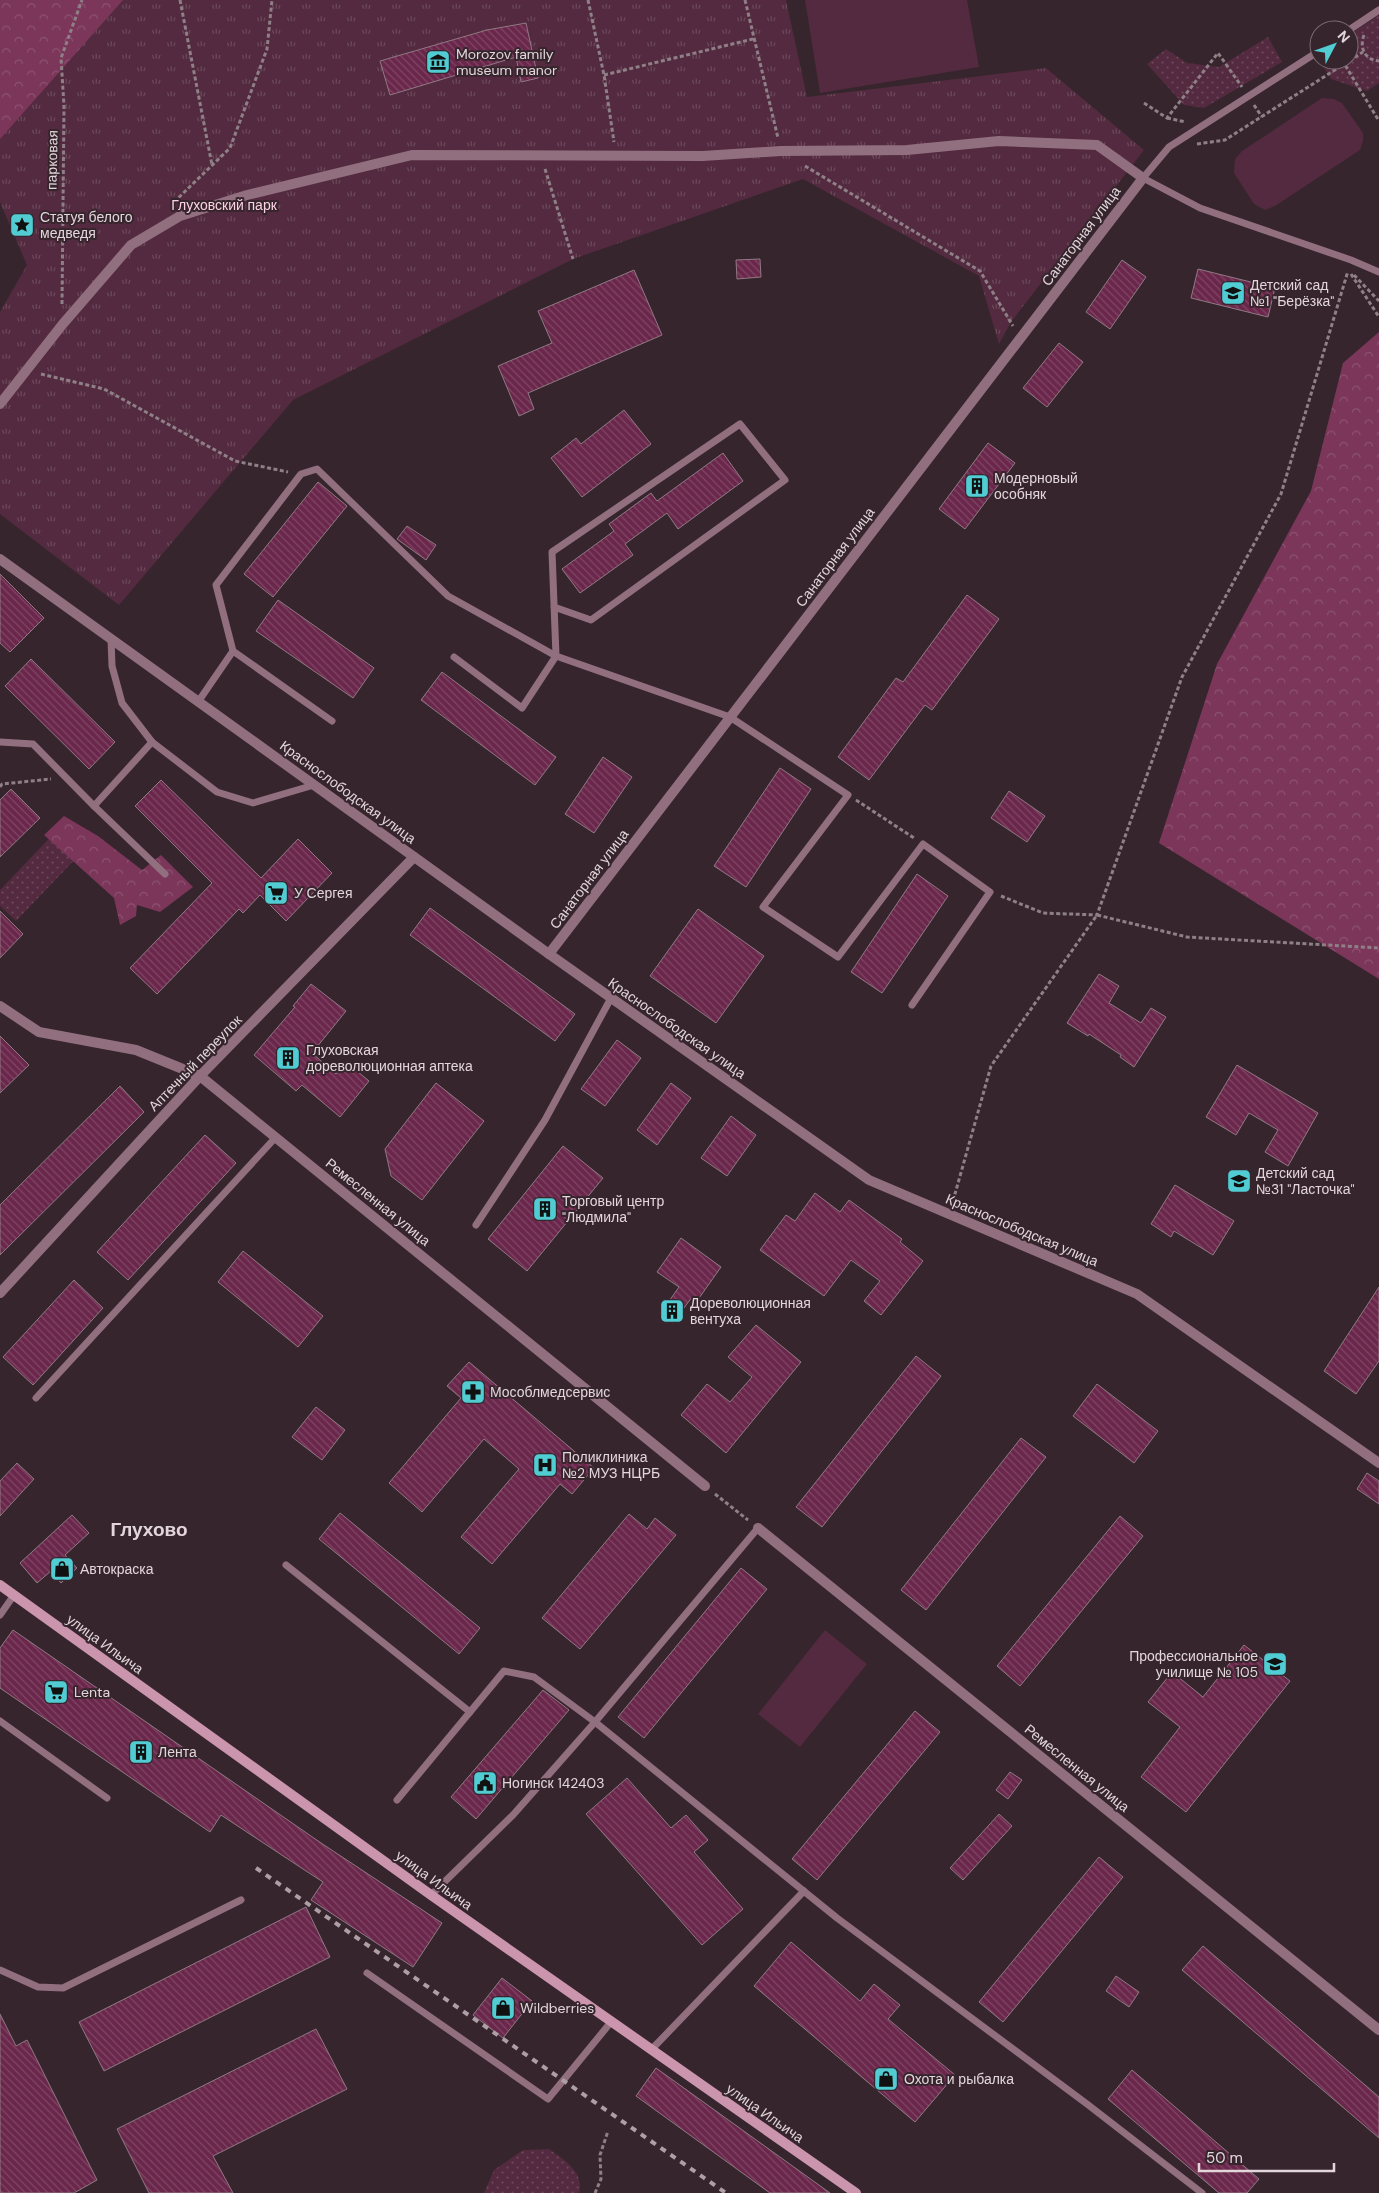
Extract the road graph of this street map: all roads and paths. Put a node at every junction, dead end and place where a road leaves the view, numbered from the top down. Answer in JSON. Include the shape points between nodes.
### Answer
{"nodes":[{"id":1,"x":82,"y":0,"type":"edge"},
{"id":2,"x":180,"y":0,"type":"edge"},
{"id":3,"x":272,"y":0,"type":"edge"},
{"id":4,"x":588,"y":0,"type":"edge"},
{"id":5,"x":745,"y":0,"type":"edge"},
{"id":6,"x":1379,"y":10,"type":"edge"},
{"id":7,"x":1359,"y":23,"type":"edge"},
{"id":8,"x":1367,"y":32,"type":"dead end"},
{"id":9,"x":753,"y":39,"type":"junction"},
{"id":10,"x":1363,"y":52,"type":"junction"},
{"id":11,"x":1218,"y":53,"type":"dead end"},
{"id":12,"x":1359,"y":54,"type":"edge"},
{"id":13,"x":1309,"y":57,"type":"edge"},
{"id":14,"x":1379,"y":61,"type":"edge"},
{"id":15,"x":1331,"y":70,"type":"edge"},
{"id":16,"x":1348,"y":70,"type":"edge"},
{"id":17,"x":604,"y":75,"type":"junction"},
{"id":18,"x":1144,"y":103,"type":"dead end"},
{"id":19,"x":1379,"y":121,"type":"edge"},
{"id":20,"x":1170,"y":147,"type":"junction"},
{"id":21,"x":781,"y":151,"type":"junction"},
{"id":22,"x":541,"y":154,"type":"junction"},
{"id":23,"x":616,"y":155,"type":"junction"},
{"id":24,"x":212,"y":165,"type":"junction"},
{"id":25,"x":1143,"y":178,"type":"junction"},
{"id":26,"x":172,"y":205,"type":"dead end"},
{"id":27,"x":573,"y":259,"type":"dead end"},
{"id":28,"x":1348,"y":270,"type":"junction"},
{"id":29,"x":1379,"y":272,"type":"edge"},
{"id":30,"x":1379,"y":300,"type":"edge"},
{"id":31,"x":1379,"y":317,"type":"edge"},
{"id":32,"x":62,"y":325,"type":"junction"},
{"id":33,"x":1020,"y":338,"type":"junction"},
{"id":34,"x":25,"y":371,"type":"junction"},
{"id":35,"x":0,"y":404,"type":"edge"},
{"id":36,"x":301,"y":474,"type":"junction"},
{"id":37,"x":0,"y":559,"type":"edge"},
{"id":38,"x":554,"y":607,"type":"junction"},
{"id":39,"x":111,"y":639,"type":"junction"},
{"id":40,"x":233,"y":651,"type":"junction"},
{"id":41,"x":556,"y":656,"type":"junction"},
{"id":42,"x":454,"y":657,"type":"dead end"},
{"id":43,"x":198,"y":702,"type":"junction"},
{"id":44,"x":730,"y":717,"type":"junction"},
{"id":45,"x":332,"y":722,"type":"dead end"},
{"id":46,"x":0,"y":742,"type":"edge"},
{"id":47,"x":152,"y":742,"type":"junction"},
{"id":48,"x":66,"y":778,"type":"junction"},
{"id":49,"x":314,"y":785,"type":"junction"},
{"id":50,"x":0,"y":787,"type":"edge"},
{"id":51,"x":848,"y":795,"type":"junction"},
{"id":52,"x":94,"y":806,"type":"junction"},
{"id":53,"x":923,"y":844,"type":"junction"},
{"id":54,"x":414,"y":857,"type":"junction"},
{"id":55,"x":165,"y":874,"type":"dead end"},
{"id":56,"x":990,"y":892,"type":"junction"},
{"id":57,"x":1097,"y":916,"type":"junction"},
{"id":58,"x":1379,"y":948,"type":"edge"},
{"id":59,"x":549,"y":954,"type":"junction"},
{"id":60,"x":611,"y":998,"type":"junction"},
{"id":61,"x":912,"y":1005,"type":"dead end"},
{"id":62,"x":0,"y":1006,"type":"edge"},
{"id":63,"x":200,"y":1076,"type":"junction"},
{"id":64,"x":276,"y":1137,"type":"junction"},
{"id":65,"x":949,"y":1214,"type":"junction"},
{"id":66,"x":476,"y":1225,"type":"dead end"},
{"id":67,"x":0,"y":1293,"type":"edge"},
{"id":68,"x":36,"y":1398,"type":"dead end"},
{"id":69,"x":1377,"y":1459,"type":"edge"},
{"id":70,"x":705,"y":1486,"type":"joint"},
{"id":71,"x":758,"y":1528,"type":"junction"},
{"id":72,"x":286,"y":1565,"type":"dead end"},
{"id":73,"x":0,"y":1585,"type":"edge"},
{"id":74,"x":14,"y":1595,"type":"junction"},
{"id":75,"x":0,"y":1615,"type":"edge"},
{"id":76,"x":470,"y":1712,"type":"junction"},
{"id":77,"x":0,"y":1721,"type":"edge"},
{"id":78,"x":595,"y":1722,"type":"junction"},
{"id":79,"x":108,"y":1798,"type":"dead end"},
{"id":80,"x":397,"y":1800,"type":"dead end"},
{"id":81,"x":804,"y":1891,"type":"junction"},
{"id":82,"x":431,"y":1894,"type":"junction"},
{"id":83,"x":241,"y":1900,"type":"dead end"},
{"id":84,"x":0,"y":1970,"type":"edge"},
{"id":85,"x":367,"y":1973,"type":"dead end"},
{"id":86,"x":611,"y":2022,"type":"junction"},
{"id":87,"x":1379,"y":2030,"type":"edge"},
{"id":88,"x":651,"y":2050,"type":"junction"},
{"id":89,"x":608,"y":2131,"type":"dead end"},
{"id":90,"x":595,"y":2193,"type":"edge"},
{"id":91,"x":856,"y":2193,"type":"edge"},
{"id":92,"x":1202,"y":2193,"type":"edge"}],
"edges":[{"from":1,"to":32,"type":"path","name":"парковая","via":[[61,58],[64,106]]},
{"from":2,"to":24,"type":"path"},
{"from":3,"to":24,"type":"path","via":[[263,58],[230,148]]},
{"from":4,"to":17,"type":"path"},
{"from":5,"to":9,"type":"path"},
{"from":6,"to":7,"type":"lane"},
{"from":8,"to":10,"type":"path","via":[[1362,41]]},
{"from":9,"to":17,"type":"path"},
{"from":9,"to":21,"type":"path"},
{"from":10,"to":12,"type":"path"},
{"from":10,"to":14,"type":"path","via":[[1370,60]]},
{"from":11,"to":18,"type":"path","via":[[1167,118]]},
{"from":13,"to":20,"type":"lane"},
{"from":15,"to":20,"type":"path","via":[[1225,140]]},
{"from":16,"to":19,"type":"path"},
{"from":17,"to":23,"type":"path"},
{"from":20,"to":25,"type":"lane"},
{"from":21,"to":23,"type":"street","via":[[703,156]]},
{"from":21,"to":25,"type":"street","via":[[907,150],[999,141],[1096,145]]},
{"from":21,"to":33,"type":"path","via":[[980,271]]},
{"from":22,"to":23,"type":"street"},
{"from":22,"to":27,"type":"path"},
{"from":22,"to":32,"type":"street","via":[[412,155],[247,195],[180,216],[131,245]]},
{"from":24,"to":26,"type":"path"},
{"from":25,"to":29,"type":"lane","via":[[1200,208]]},
{"from":25,"to":33,"type":"street","name":"Санаторная улица"},
{"from":28,"to":30,"type":"path"},
{"from":28,"to":31,"type":"path"},
{"from":28,"to":57,"type":"path","via":[[1281,494],[1182,677]]},
{"from":32,"to":34,"type":"street"},
{"from":33,"to":44,"type":"street","name":"Санаторная улица"},
{"from":34,"to":35,"type":"street"},
{"from":34,"to":36,"type":"path","via":[[104,389],[236,461]]},
{"from":36,"to":40,"type":"lane","via":[[216,586]]},
{"from":36,"to":41,"type":"lane","via":[[317,469],[448,596]]},
{"from":37,"to":39,"type":"street","name":"Краснослободская улица"},
{"from":38,"to":38,"type":"lane","via":[[552,552],[740,424],[785,480],[591,620]]},
{"from":38,"to":41,"type":"lane"},
{"from":39,"to":43,"type":"street","name":"Краснослободская улица"},
{"from":39,"to":47,"type":"lane","via":[[112,666],[122,703]]},
{"from":40,"to":43,"type":"lane"},
{"from":40,"to":45,"type":"lane"},
{"from":41,"to":42,"type":"lane","via":[[522,708]]},
{"from":41,"to":44,"type":"lane"},
{"from":43,"to":49,"type":"street","name":"Краснослободская улица"},
{"from":44,"to":51,"type":"lane"},
{"from":44,"to":59,"type":"street","name":"Санаторная улица"},
{"from":46,"to":48,"type":"lane","via":[[33,744]]},
{"from":47,"to":49,"type":"lane","via":[[217,792],[253,803]]},
{"from":47,"to":52,"type":"lane"},
{"from":48,"to":50,"type":"path","via":[[2,784]]},
{"from":48,"to":52,"type":"lane"},
{"from":49,"to":54,"type":"street","name":"Краснослободская улица"},
{"from":51,"to":53,"type":"path"},
{"from":51,"to":53,"type":"lane","via":[[763,907],[838,957]]},
{"from":52,"to":55,"type":"lane"},
{"from":53,"to":56,"type":"lane"},
{"from":54,"to":59,"type":"street","name":"Краснослободская улица"},
{"from":54,"to":63,"type":"street","name":"Аптечный переулок"},
{"from":56,"to":57,"type":"path","via":[[1043,913]]},
{"from":56,"to":61,"type":"lane"},
{"from":57,"to":58,"type":"path","via":[[1187,937]]},
{"from":57,"to":65,"type":"path","via":[[991,1066]]},
{"from":59,"to":60,"type":"street","name":"Краснослободская улица"},
{"from":60,"to":65,"type":"street","name":"Краснослободская улица","via":[[869,1180]]},
{"from":60,"to":66,"type":"lane","via":[[545,1120]]},
{"from":62,"to":63,"type":"street","name":"Ремесленная улица","via":[[39,1032],[136,1050]]},
{"from":63,"to":64,"type":"street","name":"Ремесленная улица"},
{"from":63,"to":67,"type":"street","name":"Аптечный переулок"},
{"from":64,"to":68,"type":"lane"},
{"from":64,"to":70,"type":"street","name":"Ремесленная улица"},
{"from":65,"to":69,"type":"street","name":"Краснослободская улица","via":[[1137,1294]]},
{"from":70,"to":71,"type":"path"},
{"from":71,"to":78,"type":"lane"},
{"from":71,"to":87,"type":"street","name":"Ремесленная улица"},
{"from":72,"to":76,"type":"lane"},
{"from":73,"to":74,"type":"main road","name":"улица Ильича"},
{"from":74,"to":75,"type":"lane"},
{"from":74,"to":82,"type":"main road","name":"улица Ильича"},
{"from":76,"to":78,"type":"lane","via":[[504,1671],[534,1677]]},
{"from":76,"to":80,"type":"lane"},
{"from":77,"to":79,"type":"lane"},
{"from":78,"to":81,"type":"lane"},
{"from":78,"to":82,"type":"lane","via":[[513,1815]]},
{"from":81,"to":88,"type":"lane"},
{"from":81,"to":92,"type":"lane"},
{"from":82,"to":86,"type":"main road","name":"улица Ильича"},
{"from":83,"to":84,"type":"lane","via":[[63,1988],[38,1987]]},
{"from":85,"to":86,"type":"lane","via":[[548,2099]]},
{"from":86,"to":88,"type":"main road","name":"улица Ильича"},
{"from":88,"to":91,"type":"main road","name":"улица Ильича"},
{"from":89,"to":90,"type":"path","via":[[600,2155],[601,2180]]}]}
